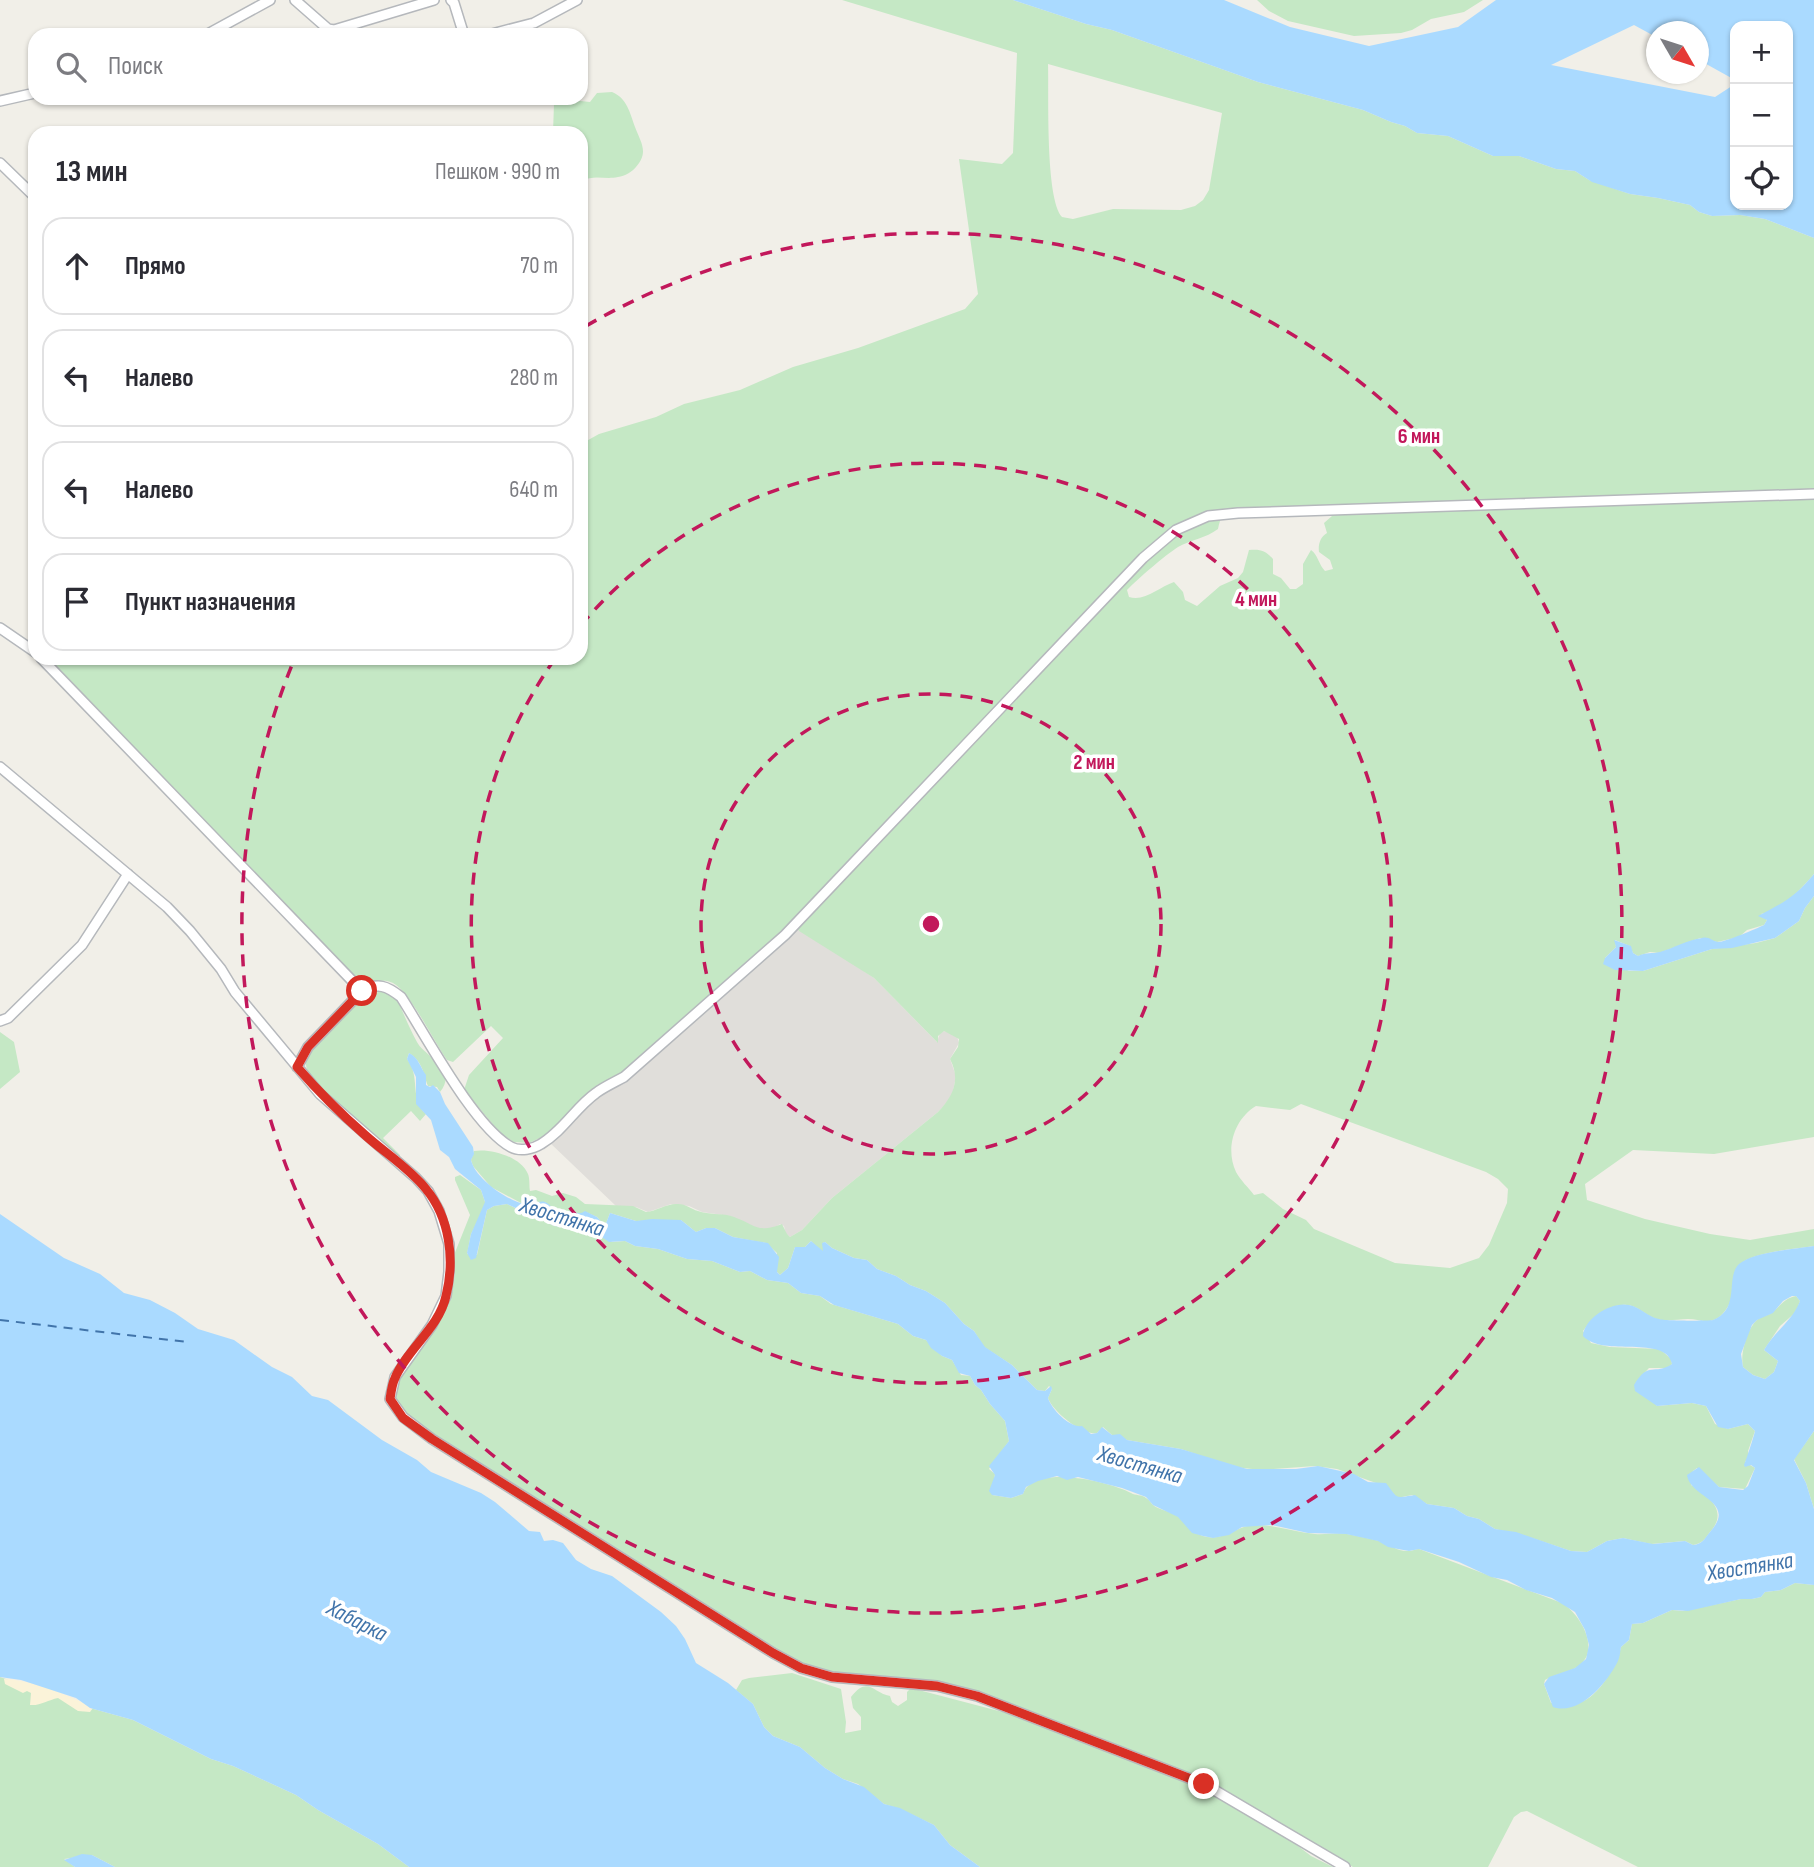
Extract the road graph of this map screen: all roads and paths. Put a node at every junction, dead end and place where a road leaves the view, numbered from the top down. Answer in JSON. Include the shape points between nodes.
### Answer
{"nodes":[{"id":1,"x":270,"y":0,"type":"edge"},
{"id":2,"x":295,"y":0,"type":"edge"},
{"id":3,"x":434,"y":0,"type":"edge"},
{"id":4,"x":451,"y":0,"type":"edge"},
{"id":5,"x":577,"y":0,"type":"edge"},
{"id":6,"x":219,"y":28,"type":"edge"},
{"id":7,"x":330,"y":28,"type":"edge"},
{"id":8,"x":341,"y":28,"type":"edge"},
{"id":9,"x":462,"y":28,"type":"edge"},
{"id":10,"x":515,"y":28,"type":"edge"},
{"id":11,"x":28,"y":94,"type":"edge"},
{"id":12,"x":0,"y":100,"type":"edge"},
{"id":13,"x":0,"y":163,"type":"edge"},
{"id":14,"x":28,"y":190,"type":"edge"},
{"id":15,"x":1814,"y":494,"type":"edge"},
{"id":16,"x":0,"y":628,"type":"edge"},
{"id":17,"x":28,"y":647,"type":"edge"},
{"id":18,"x":48,"y":665,"type":"edge"},
{"id":19,"x":0,"y":767,"type":"edge"},
{"id":20,"x":128,"y":874,"type":"junction"},
{"id":21,"x":362,"y":991,"type":"junction"},
{"id":22,"x":0,"y":1021,"type":"edge"},
{"id":23,"x":297,"y":1067,"type":"junction"},
{"id":24,"x":1345,"y":1867,"type":"edge"}],
"edges":[{"from":1,"to":6,"type":"street"},
{"from":2,"to":7,"type":"street"},
{"from":3,"to":8,"type":"street"},
{"from":4,"to":9,"type":"street"},
{"from":5,"to":10,"type":"street"},
{"from":11,"to":12,"type":"street"},
{"from":13,"to":14,"type":"street"},
{"from":15,"to":21,"type":"street","via":[[1238,513],[1208,516],[1176,530],[1143,558],[785,935],[540,1145],[519,1150],[511,1147],[484,1123],[401,997],[383,986]]},
{"from":16,"to":17,"type":"street"},
{"from":18,"to":21,"type":"street"},
{"from":19,"to":20,"type":"street"},
{"from":20,"to":22,"type":"street","via":[[82,946]]},
{"from":20,"to":23,"type":"street","via":[[190,932]]},
{"from":21,"to":23,"type":"street","via":[[308,1047]]},
{"from":23,"to":24,"type":"street","via":[[355,1127],[416,1178],[445,1225],[449,1244],[446,1296],[432,1325],[395,1377],[390,1399],[403,1418],[801,1668],[832,1677],[937,1686],[977,1696],[1204,1784]]}]}
